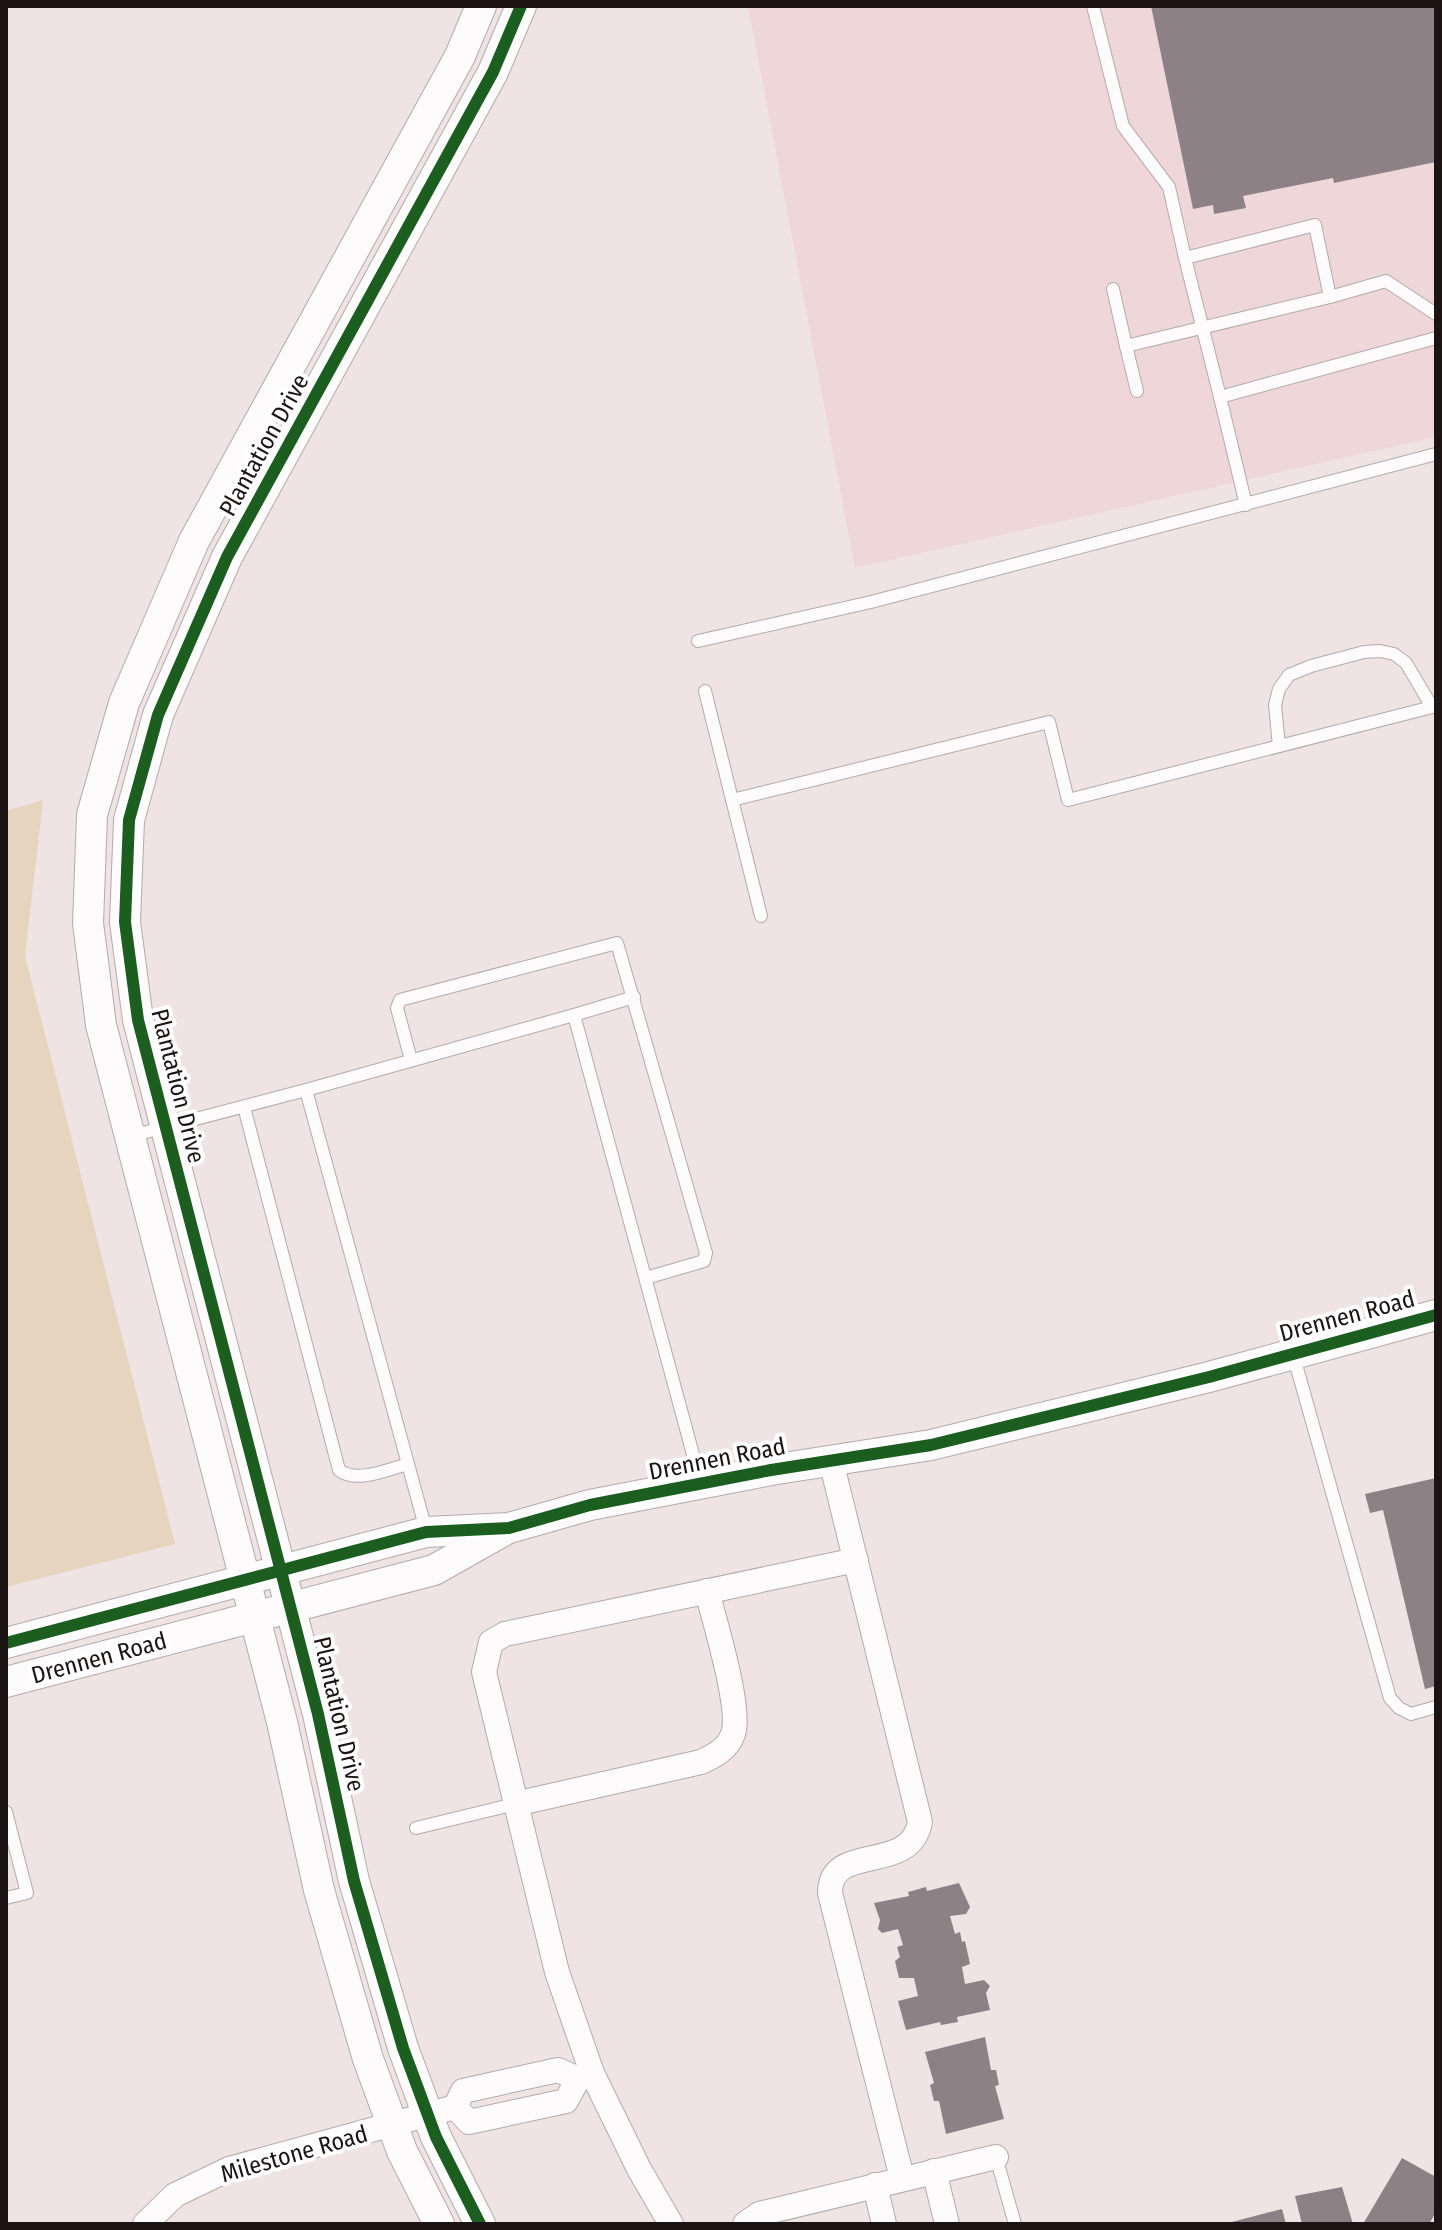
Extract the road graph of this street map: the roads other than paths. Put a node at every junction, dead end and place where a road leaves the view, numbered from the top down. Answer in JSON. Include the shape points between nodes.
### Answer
{"nodes":[{"id":1,"x":481,"y":6,"type":"edge"},
{"id":2,"x":521,"y":6,"type":"edge"},
{"id":3,"x":1093,"y":6,"type":"edge"},
{"id":4,"x":1185,"y":258,"type":"junction"},
{"id":5,"x":1113,"y":289,"type":"dead end"},
{"id":6,"x":1330,"y":297,"type":"junction"},
{"id":7,"x":1436,"y":314,"type":"edge"},
{"id":8,"x":1201,"y":327,"type":"junction"},
{"id":9,"x":1436,"y":338,"type":"edge"},
{"id":10,"x":1126,"y":346,"type":"junction"},
{"id":11,"x":1137,"y":391,"type":"dead end"},
{"id":12,"x":1220,"y":397,"type":"junction"},
{"id":13,"x":1436,"y":454,"type":"edge"},
{"id":14,"x":1246,"y":505,"type":"junction"},
{"id":15,"x":698,"y":641,"type":"dead end"},
{"id":16,"x":705,"y":691,"type":"dead end"},
{"id":17,"x":1434,"y":706,"type":"edge"},
{"id":18,"x":1279,"y":746,"type":"junction"},
{"id":19,"x":99,"y":788,"type":"junction"},
{"id":20,"x":136,"y":794,"type":"junction"},
{"id":21,"x":732,"y":800,"type":"junction"},
{"id":22,"x":761,"y":916,"type":"dead end"},
{"id":23,"x":634,"y":997,"type":"junction"},
{"id":24,"x":574,"y":1015,"type":"junction"},
{"id":25,"x":411,"y":1060,"type":"junction"},
{"id":26,"x":306,"y":1090,"type":"junction"},
{"id":27,"x":244,"y":1107,"type":"junction"},
{"id":28,"x":164,"y":1128,"type":"junction"},
{"id":29,"x":131,"y":1136,"type":"junction"},
{"id":30,"x":646,"y":1278,"type":"junction"},
{"id":31,"x":1436,"y":1315,"type":"edge"},
{"id":32,"x":1293,"y":1354,"type":"junction"},
{"id":33,"x":831,"y":1461,"type":"junction"},
{"id":34,"x":408,"y":1464,"type":"junction"},
{"id":35,"x":701,"y":1484,"type":"junction"},
{"id":36,"x":509,"y":1528,"type":"junction"},
{"id":37,"x":426,"y":1532,"type":"junction"},
{"id":38,"x":856,"y":1560,"type":"junction"},
{"id":39,"x":281,"y":1571,"type":"junction"},
{"id":40,"x":246,"y":1580,"type":"junction"},
{"id":41,"x":707,"y":1591,"type":"junction"},
{"id":42,"x":291,"y":1607,"type":"junction"},
{"id":43,"x":255,"y":1617,"type":"junction"},
{"id":44,"x":6,"y":1643,"type":"edge"},
{"id":45,"x":6,"y":1682,"type":"edge"},
{"id":46,"x":1436,"y":1707,"type":"edge"},
{"id":47,"x":515,"y":1804,"type":"junction"},
{"id":48,"x":6,"y":1812,"type":"edge"},
{"id":49,"x":416,"y":1828,"type":"dead end"},
{"id":50,"x":6,"y":1898,"type":"edge"},
{"id":51,"x":585,"y":2076,"type":"junction"},
{"id":52,"x":514,"y":2080,"type":"junction"},
{"id":53,"x":441,"y":2110,"type":"junction"},
{"id":54,"x":522,"y":2111,"type":"junction"},
{"id":55,"x":393,"y":2125,"type":"junction"},
{"id":56,"x":996,"y":2157,"type":"joint"},
{"id":57,"x":934,"y":2171,"type":"junction"},
{"id":58,"x":902,"y":2178,"type":"junction"},
{"id":59,"x":875,"y":2185,"type":"junction"},
{"id":60,"x":145,"y":2224,"type":"edge"},
{"id":61,"x":439,"y":2224,"type":"edge"},
{"id":62,"x":480,"y":2224,"type":"edge"},
{"id":63,"x":671,"y":2224,"type":"edge"},
{"id":64,"x":745,"y":2224,"type":"edge"},
{"id":65,"x":884,"y":2224,"type":"edge"},
{"id":66,"x":947,"y":2224,"type":"edge"},
{"id":67,"x":1015,"y":2224,"type":"edge"}],
"edges":[{"from":1,"to":19,"type":"street","name":"Plantation Drive","via":[[460,56],[194,541],[124,703]]},
{"from":2,"to":20,"type":"street","name":"Plantation Drive","via":[[493,72],[227,557],[158,715]]},
{"from":3,"to":4,"type":"lane","via":[[1123,126],[1169,187]]},
{"from":4,"to":6,"type":"lane","via":[[1315,225]]},
{"from":4,"to":8,"type":"lane"},
{"from":5,"to":10,"type":"lane"},
{"from":6,"to":7,"type":"lane","via":[[1386,281]]},
{"from":6,"to":8,"type":"lane"},
{"from":8,"to":10,"type":"lane"},
{"from":8,"to":12,"type":"lane"},
{"from":9,"to":12,"type":"lane"},
{"from":10,"to":11,"type":"lane"},
{"from":12,"to":14,"type":"lane"},
{"from":13,"to":14,"type":"lane"},
{"from":14,"to":15,"type":"lane"},
{"from":16,"to":21,"type":"lane"},
{"from":17,"to":18,"type":"lane"},
{"from":17,"to":18,"type":"lane","via":[[1406,663],[1394,654],[1364,652],[1289,675],[1275,705]]},
{"from":18,"to":21,"type":"lane","via":[[1068,800],[1049,722]]},
{"from":19,"to":20,"type":"street"},
{"from":19,"to":29,"type":"street","name":"Plantation Drive","via":[[92,815],[88,923],[101,1025]]},
{"from":20,"to":28,"type":"street","name":"Plantation Drive","via":[[129,820],[125,922],[138,1020]]},
{"from":21,"to":22,"type":"lane"},
{"from":23,"to":24,"type":"lane"},
{"from":23,"to":25,"type":"lane","via":[[617,943],[400,1000],[397,1008]]},
{"from":23,"to":30,"type":"lane","via":[[707,1257]]},
{"from":24,"to":25,"type":"lane"},
{"from":24,"to":30,"type":"lane"},
{"from":25,"to":26,"type":"lane"},
{"from":26,"to":27,"type":"lane"},
{"from":26,"to":34,"type":"lane"},
{"from":27,"to":28,"type":"lane"},
{"from":27,"to":34,"type":"lane","via":[[339,1470],[359,1475]]},
{"from":28,"to":29,"type":"lane"},
{"from":28,"to":39,"type":"street","name":"Plantation Drive"},
{"from":29,"to":40,"type":"street","name":"Plantation Drive"},
{"from":30,"to":35,"type":"lane"},
{"from":31,"to":32,"type":"street","name":"Drennen Road"},
{"from":32,"to":33,"type":"street","name":"Drennen Road","via":[[931,1445]]},
{"from":32,"to":46,"type":"lane","via":[[1390,1698],[1411,1714]]},
{"from":33,"to":35,"type":"street","name":"Drennen Road"},
{"from":33,"to":38,"type":"street"},
{"from":34,"to":37,"type":"lane"},
{"from":35,"to":36,"type":"street","name":"Drennen Road","via":[[590,1505]]},
{"from":36,"to":37,"type":"street","name":"Drennen Road"},
{"from":36,"to":42,"type":"street","name":"Drennen Road","via":[[434,1570]]},
{"from":37,"to":39,"type":"street","name":"Drennen Road"},
{"from":38,"to":41,"type":"street"},
{"from":38,"to":58,"type":"street","via":[[920,1822],[911,1844],[901,1850],[841,1867],[833,1874],[830,1893]]},
{"from":39,"to":40,"type":"street","name":"Drennen Road"},
{"from":39,"to":42,"type":"street","name":"Plantation Drive"},
{"from":40,"to":43,"type":"street","name":"Plantation Drive"},
{"from":40,"to":44,"type":"street","name":"Drennen Road"},
{"from":41,"to":47,"type":"street","via":[[734,1710],[733,1734],[721,1752],[701,1762]]},
{"from":41,"to":47,"type":"street","via":[[505,1634],[491,1642],[484,1672]]},
{"from":42,"to":43,"type":"street","name":"Drennen Road"},
{"from":42,"to":53,"type":"street","name":"Plantation Drive","via":[[354,1881],[403,2048]]},
{"from":43,"to":45,"type":"street","name":"Drennen Road"},
{"from":43,"to":55,"type":"street","name":"Plantation Drive","via":[[319,1890],[368,2059]]},
{"from":47,"to":49,"type":"lane"},
{"from":47,"to":51,"type":"street"},
{"from":48,"to":50,"type":"lane","via":[[27,1893]]},
{"from":51,"to":52,"type":"street","name":"Milestone Road","via":[[558,2070]]},
{"from":51,"to":54,"type":"street","via":[[566,2101]]},
{"from":51,"to":63,"type":"street"},
{"from":52,"to":53,"type":"street","name":"Milestone Road","via":[[463,2091]]},
{"from":52,"to":54,"type":"street"},
{"from":53,"to":54,"type":"street","via":[[469,2122]]},
{"from":53,"to":55,"type":"street","name":"Milestone Road"},
{"from":53,"to":62,"type":"street","name":"Plantation Drive","via":[[436,2137]]},
{"from":55,"to":60,"type":"street","name":"Milestone Road","via":[[229,2169],[175,2195]]},
{"from":55,"to":61,"type":"street","name":"Plantation Drive"},
{"from":56,"to":57,"type":"street"},
{"from":56,"to":67,"type":"lane"},
{"from":57,"to":58,"type":"street"},
{"from":57,"to":66,"type":"street"},
{"from":58,"to":59,"type":"street"},
{"from":59,"to":64,"type":"street","via":[[759,2214]]},
{"from":59,"to":65,"type":"street"}]}
